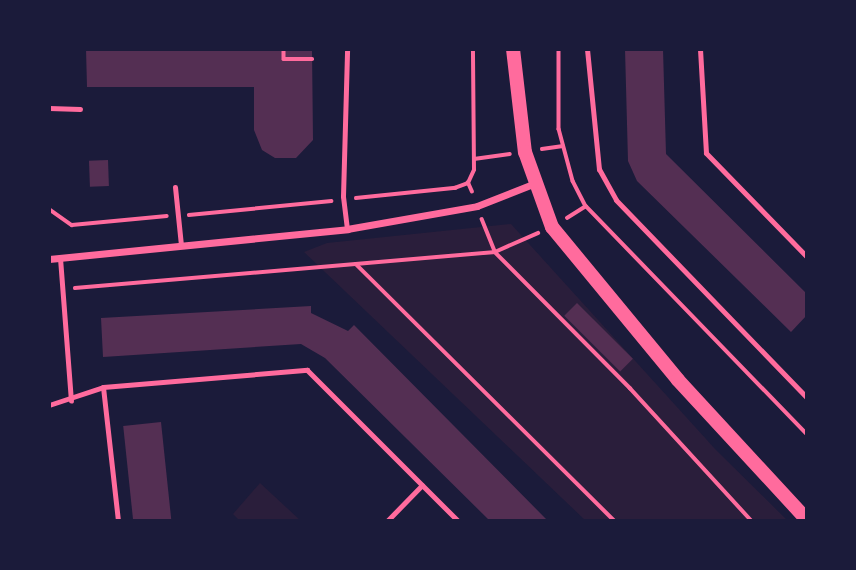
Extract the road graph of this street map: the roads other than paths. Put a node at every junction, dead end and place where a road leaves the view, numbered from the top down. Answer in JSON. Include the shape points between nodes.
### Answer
{"nodes":[{"id":1,"x":348,"y":49,"type":"edge"},
{"id":2,"x":513,"y":49,"type":"edge"},
{"id":3,"x":587,"y":49,"type":"edge"},
{"id":4,"x":700,"y":49,"type":"edge"},
{"id":5,"x":49,"y":108,"type":"edge"},
{"id":6,"x":80,"y":109,"type":"dead end"},
{"id":7,"x":533,"y":184,"type":"junction"},
{"id":8,"x":175,"y":187,"type":"dead end"},
{"id":9,"x":347,"y":229,"type":"junction"},
{"id":10,"x":181,"y":245,"type":"junction"},
{"id":11,"x":807,"y":257,"type":"edge"},
{"id":12,"x":60,"y":258,"type":"junction"},
{"id":13,"x":49,"y":259,"type":"edge"},
{"id":14,"x":103,"y":387,"type":"junction"},
{"id":15,"x":807,"y":398,"type":"edge"},
{"id":16,"x":71,"y":401,"type":"junction"},
{"id":17,"x":49,"y":405,"type":"edge"},
{"id":18,"x":422,"y":485,"type":"junction"},
{"id":19,"x":807,"y":520,"type":"edge"},
{"id":20,"x":118,"y":521,"type":"edge"},
{"id":21,"x":387,"y":521,"type":"edge"},
{"id":22,"x":458,"y":521,"type":"edge"}],
"edges":[{"from":1,"to":9,"type":"lane"},
{"from":2,"to":7,"type":"main road","via":[[519,115]]},
{"from":3,"to":15,"type":"lane","via":[[599,169],[616,200]]},
{"from":4,"to":11,"type":"lane","via":[[706,153]]},
{"from":5,"to":6,"type":"lane"},
{"from":7,"to":9,"type":"street","via":[[477,206]]},
{"from":7,"to":19,"type":"main road","via":[[562,242],[678,380]]},
{"from":8,"to":10,"type":"lane"},
{"from":9,"to":10,"type":"street"},
{"from":10,"to":12,"type":"street"},
{"from":12,"to":13,"type":"street"},
{"from":12,"to":16,"type":"lane"},
{"from":14,"to":16,"type":"lane"},
{"from":14,"to":18,"type":"lane","via":[[307,370]]},
{"from":14,"to":20,"type":"lane"},
{"from":16,"to":17,"type":"lane"},
{"from":18,"to":21,"type":"lane"},
{"from":18,"to":22,"type":"lane"}]}
